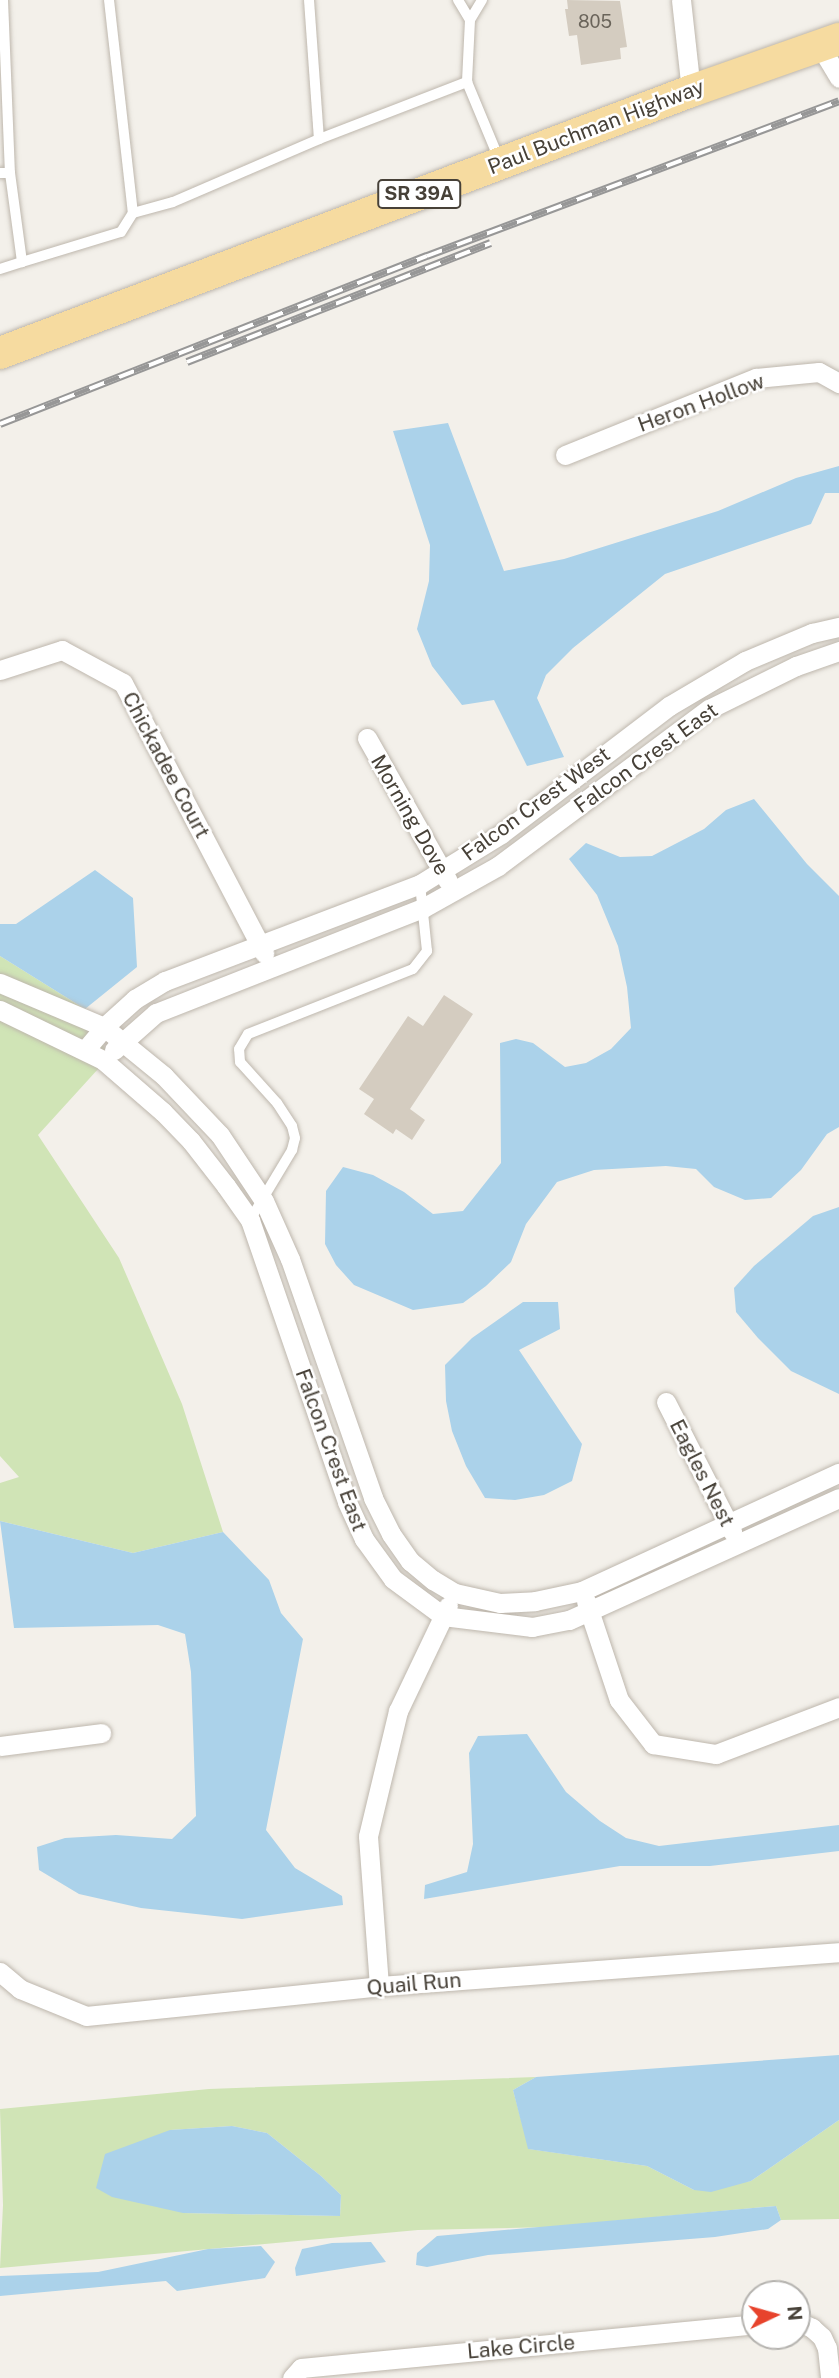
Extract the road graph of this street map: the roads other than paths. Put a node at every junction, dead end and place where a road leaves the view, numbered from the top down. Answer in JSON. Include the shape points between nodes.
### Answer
{"nodes":[{"id":1,"x":3,"y":0,"type":"edge"},
{"id":2,"x":109,"y":0,"type":"edge"},
{"id":3,"x":309,"y":0,"type":"edge"},
{"id":4,"x":458,"y":0,"type":"edge"},
{"id":5,"x":482,"y":0,"type":"edge"},
{"id":6,"x":681,"y":0,"type":"edge"},
{"id":7,"x":470,"y":20,"type":"junction"},
{"id":8,"x":830,"y":42,"type":"edge"},
{"id":9,"x":3,"y":64,"type":"edge"},
{"id":10,"x":839,"y":78,"type":"edge"},
{"id":11,"x":467,"y":82,"type":"junction"},
{"id":12,"x":691,"y":90,"type":"junction"},
{"id":13,"x":319,"y":139,"type":"junction"},
{"id":14,"x":500,"y":163,"type":"junction"},
{"id":15,"x":5,"y":173,"type":"edge"},
{"id":16,"x":133,"y":213,"type":"junction"},
{"id":17,"x":22,"y":262,"type":"junction"},
{"id":18,"x":0,"y":269,"type":"edge"},
{"id":19,"x":0,"y":353,"type":"edge"},
{"id":20,"x":839,"y":383,"type":"edge"},
{"id":21,"x":565,"y":455,"type":"dead end"},
{"id":22,"x":839,"y":629,"type":"edge"},
{"id":23,"x":839,"y":651,"type":"edge"},
{"id":24,"x":0,"y":670,"type":"edge"},
{"id":25,"x":646,"y":724,"type":"junction"},
{"id":26,"x":367,"y":738,"type":"dead end"},
{"id":27,"x":663,"y":743,"type":"junction"},
{"id":28,"x":443,"y":869,"type":"junction"},
{"id":29,"x":420,"y":884,"type":"junction"},
{"id":30,"x":453,"y":891,"type":"junction"},
{"id":31,"x":423,"y":908,"type":"junction"},
{"id":32,"x":260,"y":943,"type":"junction"},
{"id":33,"x":270,"y":967,"type":"junction"},
{"id":34,"x":0,"y":983,"type":"edge"},
{"id":35,"x":0,"y":1010,"type":"edge"},
{"id":36,"x":104,"y":1027,"type":"junction"},
{"id":37,"x":124,"y":1042,"type":"junction"},
{"id":38,"x":85,"y":1050,"type":"junction"},
{"id":39,"x":103,"y":1060,"type":"junction"},
{"id":40,"x":264,"y":1201,"type":"junction"},
{"id":41,"x":250,"y":1220,"type":"junction"},
{"id":42,"x":666,"y":1402,"type":"dead end"},
{"id":43,"x":349,"y":1429,"type":"junction"},
{"id":44,"x":326,"y":1438,"type":"junction"},
{"id":45,"x":839,"y":1473,"type":"edge"},
{"id":46,"x":839,"y":1498,"type":"edge"},
{"id":47,"x":727,"y":1521,"type":"junction"},
{"id":48,"x":739,"y":1544,"type":"junction"},
{"id":49,"x":582,"y":1591,"type":"junction"},
{"id":50,"x":455,"y":1593,"type":"junction"},
{"id":51,"x":590,"y":1611,"type":"junction"},
{"id":52,"x":443,"y":1616,"type":"junction"},
{"id":53,"x":839,"y":1707,"type":"edge"},
{"id":54,"x":100,"y":1733,"type":"dead end"},
{"id":55,"x":0,"y":1746,"type":"edge"},
{"id":56,"x":839,"y":1952,"type":"edge"},
{"id":57,"x":0,"y":1972,"type":"edge"},
{"id":58,"x":379,"y":1986,"type":"junction"},
{"id":59,"x":741,"y":2325,"type":"edge"},
{"id":60,"x":811,"y":2327,"type":"edge"},
{"id":61,"x":292,"y":2378,"type":"edge"},
{"id":62,"x":830,"y":2378,"type":"edge"}],
"edges":[{"from":1,"to":9,"type":"lane"},
{"from":2,"to":16,"type":"lane"},
{"from":3,"to":13,"type":"lane"},
{"from":4,"to":7,"type":"lane"},
{"from":5,"to":7,"type":"lane"},
{"from":6,"to":12,"type":"street"},
{"from":7,"to":11,"type":"lane"},
{"from":8,"to":10,"type":"street"},
{"from":8,"to":12,"type":"main road","name":"Paul Buchman Highway","number":"SR 39A"},
{"from":9,"to":15,"type":"lane"},
{"from":11,"to":13,"type":"lane"},
{"from":11,"to":14,"type":"lane"},
{"from":12,"to":14,"type":"main road","name":"Paul Buchman Highway","number":"SR 39A"},
{"from":13,"to":16,"type":"lane","via":[[173,202]]},
{"from":14,"to":19,"type":"main road","name":"Paul Buchman Highway","number":"SR 39A"},
{"from":15,"to":17,"type":"lane"},
{"from":16,"to":17,"type":"lane","via":[[121,232]]},
{"from":17,"to":18,"type":"lane"},
{"from":20,"to":21,"type":"street","name":"Heron Hollow","via":[[819,372],[756,378]]},
{"from":22,"to":25,"type":"street","name":"Falcon Crest West","via":[[812,634],[745,661]]},
{"from":23,"to":27,"type":"street","name":"Falcon Crest East","via":[[751,687],[709,709]]},
{"from":24,"to":32,"type":"street","name":"Chickadee Court","via":[[62,650],[123,683]]},
{"from":25,"to":27,"type":"street"},
{"from":25,"to":28,"type":"street","name":"Falcon Crest West","via":[[501,834]]},
{"from":26,"to":28,"type":"street","name":"Morning Dove"},
{"from":27,"to":30,"type":"street","name":"Falcon Crest East","via":[[498,866]]},
{"from":28,"to":29,"type":"street","name":"Falcon Crest West"},
{"from":28,"to":30,"type":"street","name":"Morning Dove"},
{"from":29,"to":31,"type":"lane"},
{"from":29,"to":32,"type":"street","name":"Falcon Crest West"},
{"from":30,"to":31,"type":"street","name":"Falcon Crest East"},
{"from":31,"to":33,"type":"street","name":"Falcon Crest East"},
{"from":31,"to":40,"type":"lane","via":[[427,951],[413,969],[248,1034],[239,1049],[240,1062],[277,1103],[295,1138]]},
{"from":32,"to":33,"type":"street","name":"Chickadee Court"},
{"from":32,"to":36,"type":"street","name":"Falcon Crest West","via":[[165,981],[135,999]]},
{"from":33,"to":37,"type":"street","name":"Falcon Crest East","via":[[156,1013]]},
{"from":34,"to":36,"type":"street","name":"Falcon Crest East"},
{"from":35,"to":38,"type":"street","name":"Falcon Crest East"},
{"from":36,"to":37,"type":"street","name":"Falcon Crest East"},
{"from":36,"to":38,"type":"street","name":"Falcon Crest West"},
{"from":37,"to":39,"type":"street","name":"Falcon Crest East"},
{"from":37,"to":40,"type":"street","name":"Falcon Crest East","via":[[220,1135]]},
{"from":38,"to":39,"type":"street","name":"Falcon Crest East"},
{"from":39,"to":41,"type":"street","name":"Falcon Crest East","via":[[191,1141]]},
{"from":40,"to":41,"type":"lane"},
{"from":40,"to":43,"type":"street","name":"Falcon Crest East","via":[[290,1259]]},
{"from":41,"to":44,"type":"street","name":"Falcon Crest East"},
{"from":42,"to":47,"type":"street","name":"Eagles Nest"},
{"from":43,"to":44,"type":"street"},
{"from":43,"to":50,"type":"street","name":"Falcon Crest East","via":[[391,1534],[410,1561]]},
{"from":44,"to":52,"type":"street","name":"Falcon Crest East","via":[[347,1503],[374,1557],[393,1579]]},
{"from":45,"to":47,"type":"street","name":"Falcon Crest East"},
{"from":46,"to":48,"type":"street","name":"Falcon Crest East"},
{"from":47,"to":48,"type":"street","name":"Eagles Nest"},
{"from":47,"to":49,"type":"street","name":"Falcon Crest East"},
{"from":48,"to":51,"type":"street","name":"Falcon Crest East"},
{"from":49,"to":50,"type":"street","name":"Falcon Crest East","via":[[500,1603]]},
{"from":49,"to":51,"type":"street"},
{"from":50,"to":52,"type":"street"},
{"from":51,"to":52,"type":"street","name":"Falcon Crest East","via":[[532,1627]]},
{"from":51,"to":53,"type":"street","via":[[619,1700],[653,1744],[716,1754]]},
{"from":52,"to":58,"type":"street","via":[[398,1712],[368,1836]]},
{"from":54,"to":55,"type":"street"},
{"from":56,"to":58,"type":"street","name":"Quail Run"},
{"from":57,"to":58,"type":"street","name":"Quail Run","via":[[20,1989],[86,2016]]},
{"from":59,"to":61,"type":"street","name":"Lake Circle","via":[[301,2368]]},
{"from":60,"to":62,"type":"street","via":[[827,2348]]}]}
